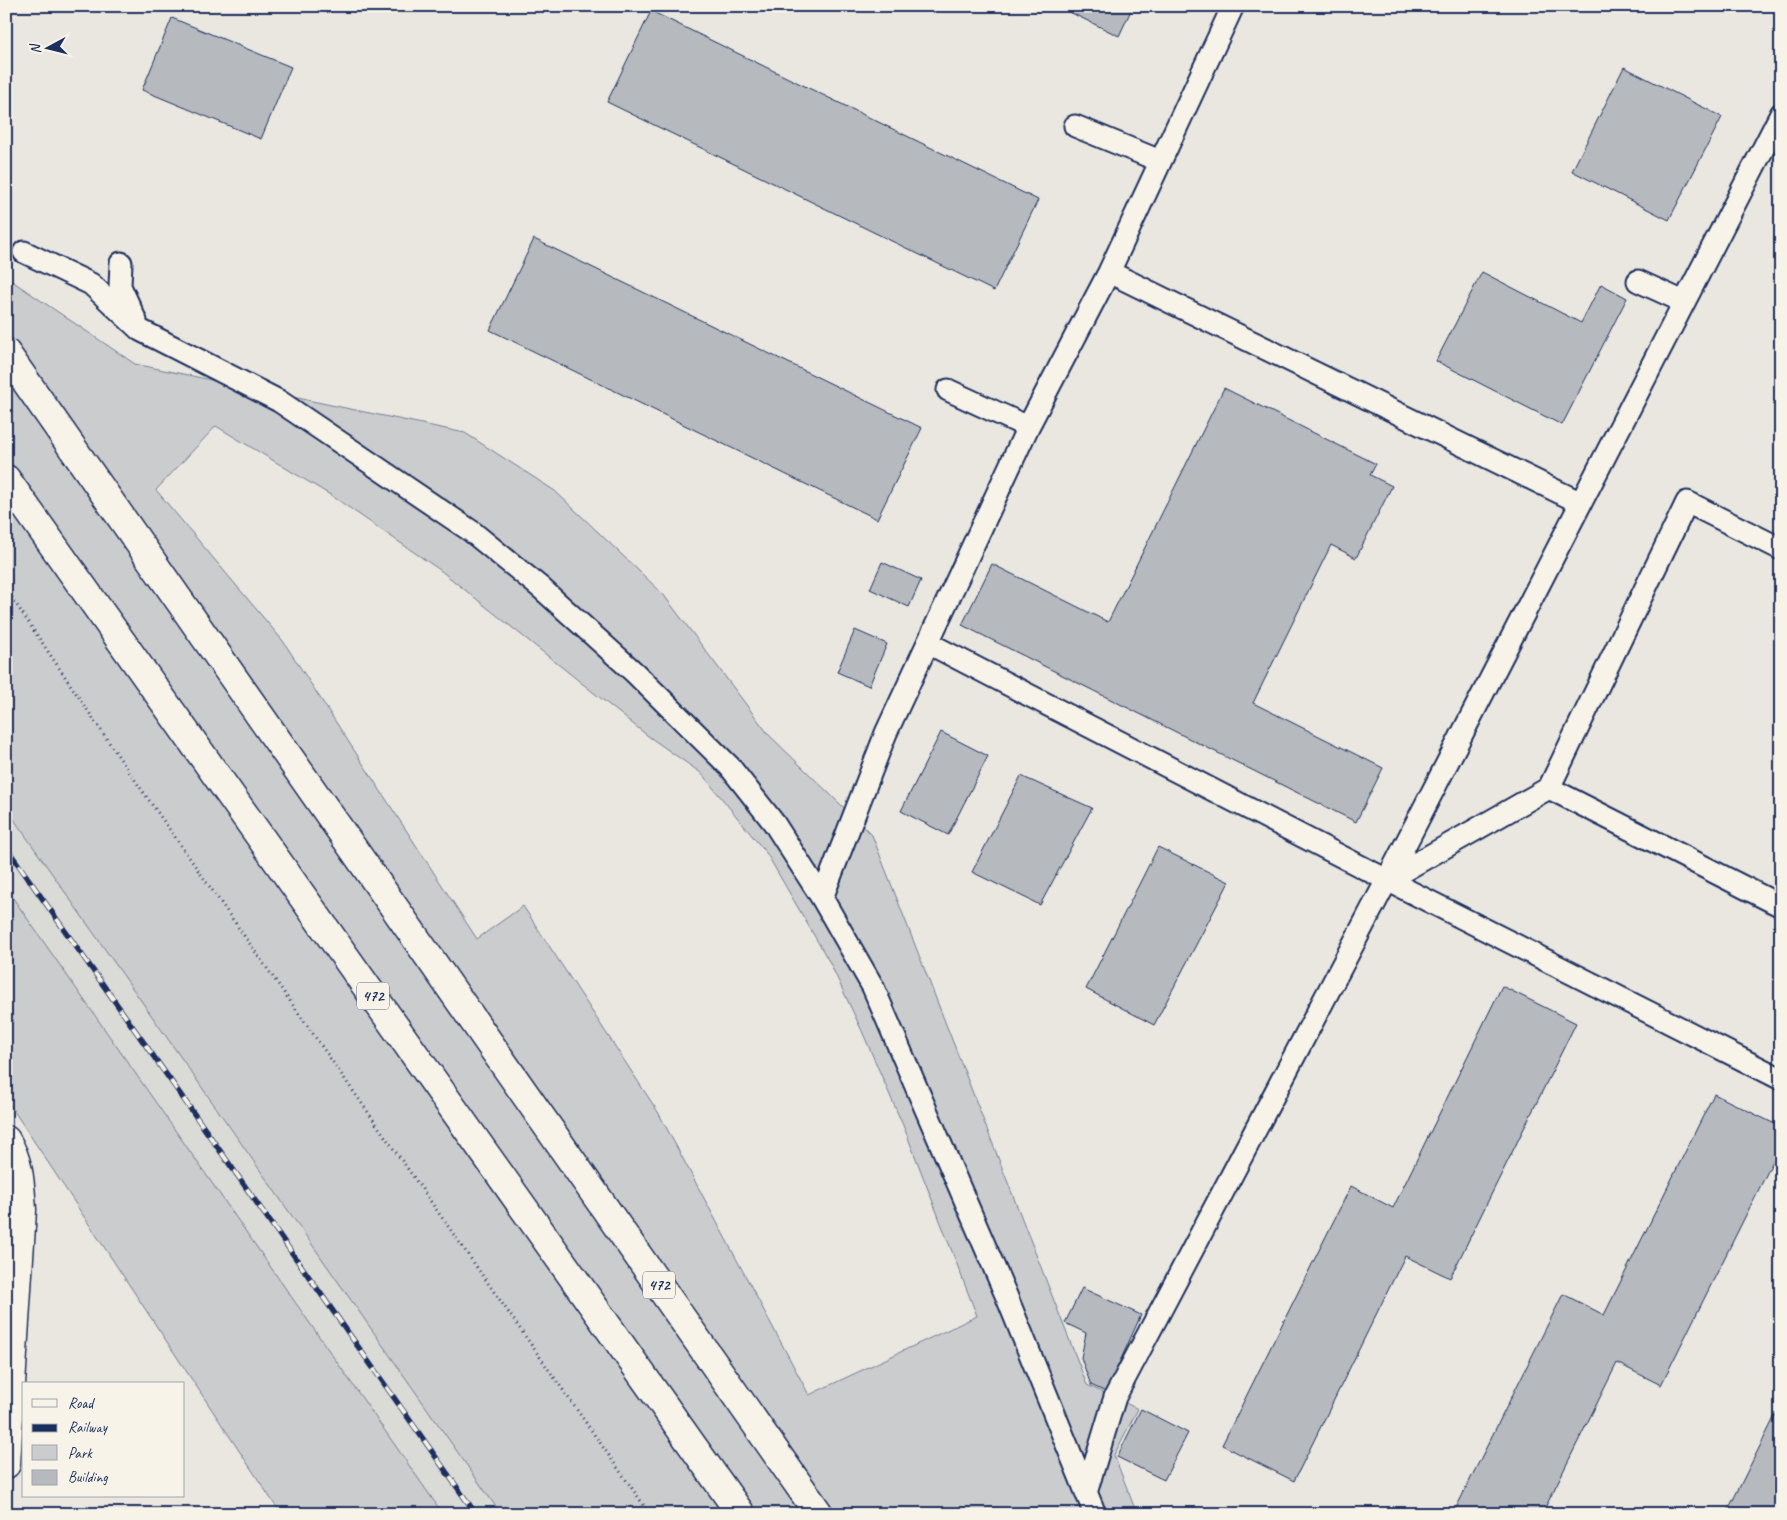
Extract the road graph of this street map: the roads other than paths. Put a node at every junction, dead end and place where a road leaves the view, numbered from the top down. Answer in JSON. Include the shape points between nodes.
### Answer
{"nodes":[{"id":1,"x":1233,"y":6,"type":"edge"},
{"id":2,"x":1781,"y":114,"type":"edge"},
{"id":3,"x":1075,"y":126,"type":"dead end"},
{"id":4,"x":1160,"y":161,"type":"junction"},
{"id":5,"x":24,"y":252,"type":"dead end"},
{"id":6,"x":121,"y":263,"type":"dead end"},
{"id":7,"x":1108,"y":272,"type":"junction"},
{"id":8,"x":1638,"y":281,"type":"dead end"},
{"id":9,"x":1684,"y":302,"type":"junction"},
{"id":10,"x":140,"y":330,"type":"junction"},
{"id":11,"x":6,"y":353,"type":"edge"},
{"id":12,"x":948,"y":390,"type":"dead end"},
{"id":13,"x":1028,"y":426,"type":"junction"},
{"id":14,"x":6,"y":479,"type":"edge"},
{"id":15,"x":1581,"y":503,"type":"junction"},
{"id":16,"x":1781,"y":549,"type":"edge"},
{"id":17,"x":928,"y":643,"type":"junction"},
{"id":18,"x":1549,"y":788,"type":"junction"},
{"id":19,"x":1387,"y":880,"type":"junction"},
{"id":20,"x":822,"y":898,"type":"junction"},
{"id":21,"x":1781,"y":906,"type":"edge"},
{"id":22,"x":1781,"y":1078,"type":"edge"},
{"id":23,"x":6,"y":1140,"type":"edge"},
{"id":24,"x":6,"y":1464,"type":"edge"},
{"id":25,"x":1086,"y":1493,"type":"junction"},
{"id":26,"x":741,"y":1514,"type":"edge"},
{"id":27,"x":819,"y":1514,"type":"edge"},
{"id":28,"x":1095,"y":1514,"type":"edge"}],
"edges":[{"from":1,"to":4,"type":"lane"},
{"from":2,"to":9,"type":"lane"},
{"from":3,"to":4,"type":"lane"},
{"from":4,"to":7,"type":"lane"},
{"from":5,"to":10,"type":"lane","via":[[91,284]]},
{"from":6,"to":10,"type":"lane","via":[[120,286]]},
{"from":7,"to":13,"type":"lane"},
{"from":7,"to":15,"type":"lane"},
{"from":8,"to":9,"type":"lane"},
{"from":9,"to":15,"type":"lane"},
{"from":10,"to":20,"type":"lane","via":[[279,401],[471,531],[542,588],[635,673],[730,767],[774,823]]},
{"from":11,"to":27,"type":"main road","number":"472"},
{"from":12,"to":13,"type":"lane"},
{"from":13,"to":17,"type":"lane"},
{"from":14,"to":26,"type":"main road","number":"472"},
{"from":15,"to":19,"type":"lane"},
{"from":16,"to":18,"type":"lane","via":[[1687,502]]},
{"from":17,"to":19,"type":"lane"},
{"from":17,"to":20,"type":"lane","via":[[886,733]]},
{"from":18,"to":19,"type":"lane"},
{"from":18,"to":21,"type":"lane"},
{"from":19,"to":22,"type":"lane"},
{"from":19,"to":25,"type":"lane","via":[[1115,1397]]},
{"from":20,"to":25,"type":"lane","via":[[872,987],[1006,1295]]},
{"from":23,"to":24,"type":"main road","via":[[14,1154],[22,1210]]},
{"from":25,"to":28,"type":"lane"}]}
